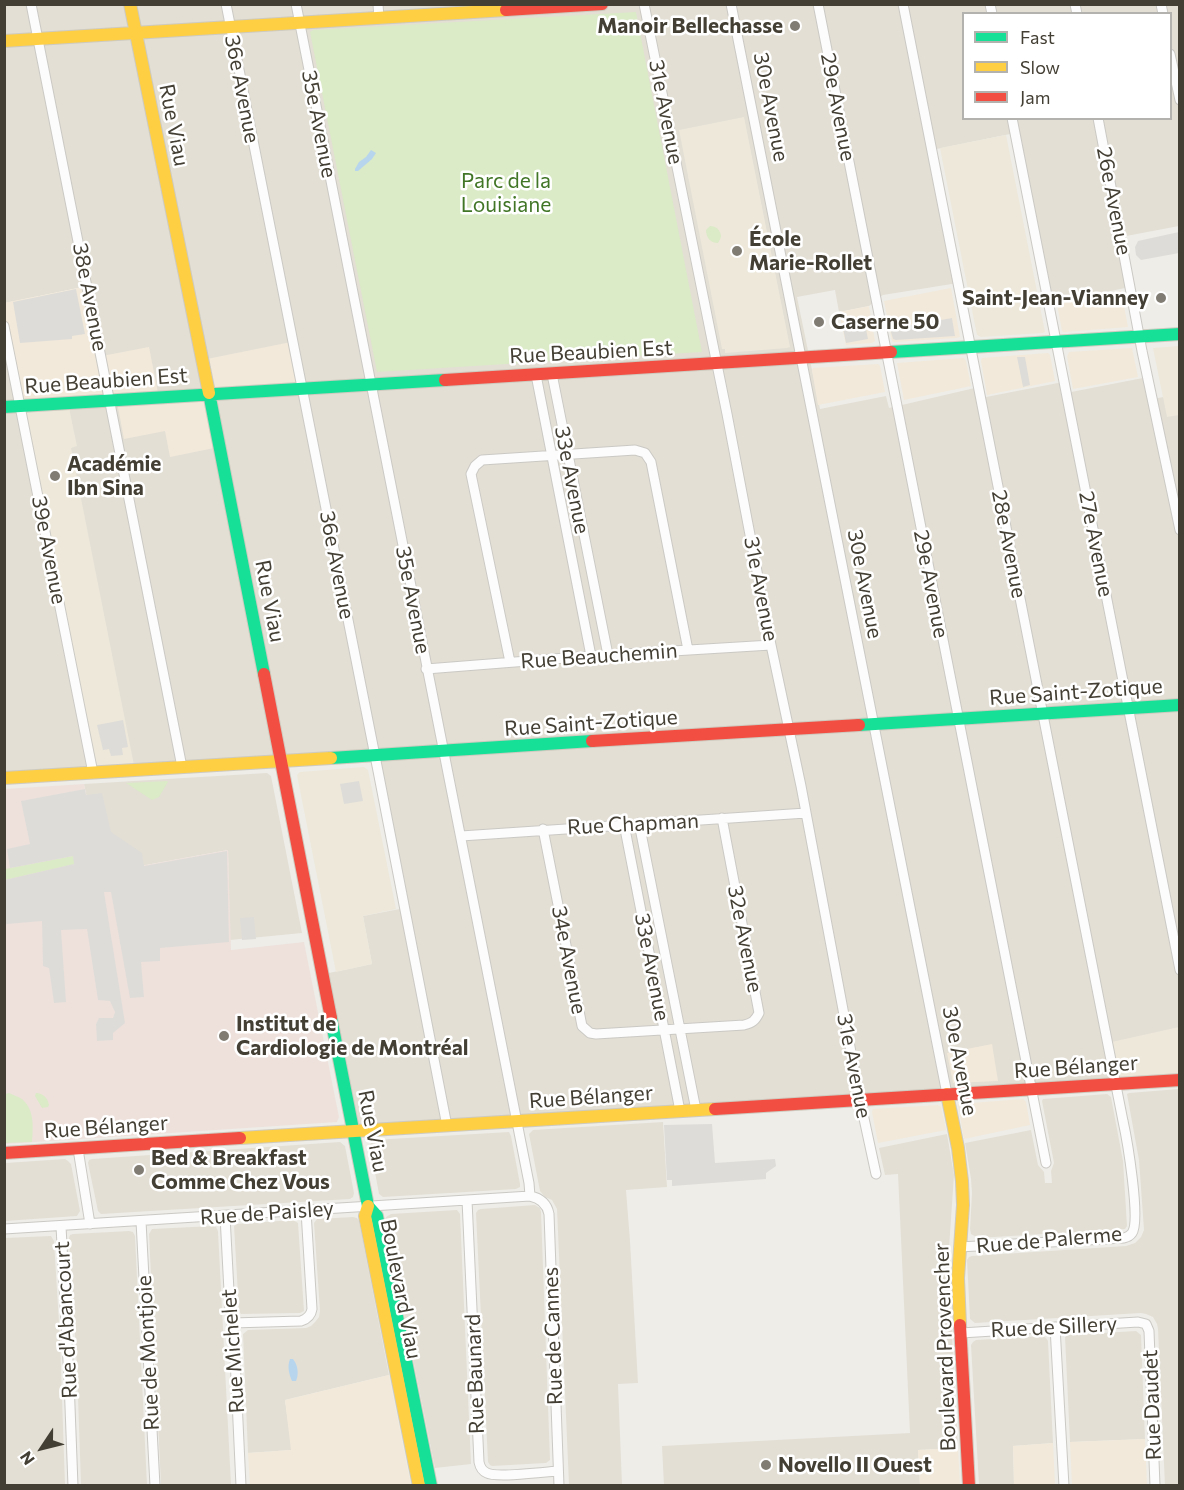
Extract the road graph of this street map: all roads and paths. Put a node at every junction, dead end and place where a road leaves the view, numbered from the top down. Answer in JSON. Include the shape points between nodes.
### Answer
{"nodes":[{"id":1,"x":31,"y":4,"type":"edge"},
{"id":2,"x":130,"y":4,"type":"edge"},
{"id":3,"x":226,"y":4,"type":"edge"},
{"id":4,"x":296,"y":4,"type":"edge"},
{"id":5,"x":378,"y":4,"type":"edge"},
{"id":6,"x":602,"y":4,"type":"edge"},
{"id":7,"x":644,"y":4,"type":"edge"},
{"id":8,"x":731,"y":4,"type":"edge"},
{"id":9,"x":818,"y":4,"type":"edge"},
{"id":10,"x":903,"y":4,"type":"edge"},
{"id":11,"x":379,"y":18,"type":"junction"},
{"id":12,"x":299,"y":23,"type":"junction"},
{"id":13,"x":230,"y":27,"type":"junction"},
{"id":14,"x":136,"y":33,"type":"junction"},
{"id":15,"x":38,"y":38,"type":"junction"},
{"id":16,"x":4,"y":41,"type":"edge"},
{"id":17,"x":1172,"y":64,"type":"edge"},
{"id":18,"x":1179,"y":100,"type":"edge"},
{"id":19,"x":1012,"y":120,"type":"edge"},
{"id":20,"x":1098,"y":120,"type":"edge"},
{"id":21,"x":4,"y":326,"type":"edge"},
{"id":22,"x":1179,"y":334,"type":"edge"},
{"id":23,"x":1140,"y":337,"type":"junction"},
{"id":24,"x":1056,"y":342,"type":"junction"},
{"id":25,"x":970,"y":347,"type":"junction"},
{"id":26,"x":886,"y":353,"type":"junction"},
{"id":27,"x":801,"y":358,"type":"junction"},
{"id":28,"x":717,"y":364,"type":"junction"},
{"id":29,"x":552,"y":374,"type":"junction"},
{"id":30,"x":536,"y":375,"type":"junction"},
{"id":31,"x":371,"y":385,"type":"junction"},
{"id":32,"x":302,"y":388,"type":"junction"},
{"id":33,"x":209,"y":394,"type":"junction"},
{"id":34,"x":111,"y":401,"type":"junction"},
{"id":35,"x":20,"y":406,"type":"junction"},
{"id":36,"x":4,"y":407,"type":"edge"},
{"id":37,"x":552,"y":456,"type":"junction"},
{"id":38,"x":567,"y":456,"type":"junction"},
{"id":39,"x":1179,"y":530,"type":"edge"},
{"id":40,"x":771,"y":645,"type":"junction"},
{"id":41,"x":687,"y":650,"type":"junction"},
{"id":42,"x":608,"y":655,"type":"junction"},
{"id":43,"x":591,"y":656,"type":"junction"},
{"id":44,"x":510,"y":662,"type":"junction"},
{"id":45,"x":426,"y":669,"type":"junction"},
{"id":46,"x":1179,"y":705,"type":"edge"},
{"id":47,"x":1128,"y":709,"type":"junction"},
{"id":48,"x":1043,"y":714,"type":"junction"},
{"id":49,"x":958,"y":719,"type":"junction"},
{"id":50,"x":873,"y":724,"type":"junction"},
{"id":51,"x":789,"y":729,"type":"junction"},
{"id":52,"x":443,"y":752,"type":"junction"},
{"id":53,"x":375,"y":755,"type":"junction"},
{"id":54,"x":282,"y":762,"type":"junction"},
{"id":55,"x":182,"y":766,"type":"junction"},
{"id":56,"x":93,"y":773,"type":"junction"},
{"id":57,"x":4,"y":778,"type":"edge"},
{"id":58,"x":806,"y":813,"type":"junction"},
{"id":59,"x":722,"y":818,"type":"junction"},
{"id":60,"x":639,"y":823,"type":"junction"},
{"id":61,"x":624,"y":824,"type":"junction"},
{"id":62,"x":543,"y":829,"type":"junction"},
{"id":63,"x":461,"y":836,"type":"junction"},
{"id":64,"x":1179,"y":970,"type":"edge"},
{"id":65,"x":681,"y":1029,"type":"junction"},
{"id":66,"x":665,"y":1030,"type":"junction"},
{"id":67,"x":1179,"y":1080,"type":"edge"},
{"id":68,"x":1116,"y":1083,"type":"junction"},
{"id":69,"x":1031,"y":1089,"type":"junction"},
{"id":70,"x":947,"y":1094,"type":"junction"},
{"id":71,"x":860,"y":1100,"type":"junction"},
{"id":72,"x":696,"y":1110,"type":"junction"},
{"id":73,"x":680,"y":1111,"type":"junction"},
{"id":74,"x":516,"y":1122,"type":"junction"},
{"id":75,"x":447,"y":1126,"type":"junction"},
{"id":76,"x":353,"y":1132,"type":"junction"},
{"id":77,"x":78,"y":1149,"type":"junction"},
{"id":78,"x":4,"y":1153,"type":"edge"},
{"id":79,"x":1046,"y":1163,"type":"dead end"},
{"id":80,"x":962,"y":1171,"type":"joint"},
{"id":81,"x":876,"y":1174,"type":"dead end"},
{"id":82,"x":530,"y":1196,"type":"junction"},
{"id":83,"x":467,"y":1200,"type":"junction"},
{"id":84,"x":368,"y":1206,"type":"junction"},
{"id":85,"x":306,"y":1211,"type":"junction"},
{"id":86,"x":225,"y":1216,"type":"junction"},
{"id":87,"x":141,"y":1221,"type":"junction"},
{"id":88,"x":90,"y":1224,"type":"junction"},
{"id":89,"x":61,"y":1226,"type":"junction"},
{"id":90,"x":4,"y":1229,"type":"edge"},
{"id":91,"x":958,"y":1247,"type":"junction"},
{"id":92,"x":232,"y":1323,"type":"junction"},
{"id":93,"x":1146,"y":1324,"type":"joint"},
{"id":94,"x":1055,"y":1327,"type":"junction"},
{"id":95,"x":961,"y":1333,"type":"junction"},
{"id":96,"x":558,"y":1472,"type":"junction"},
{"id":97,"x":73,"y":1485,"type":"edge"},
{"id":98,"x":154,"y":1485,"type":"edge"},
{"id":99,"x":241,"y":1485,"type":"edge"},
{"id":100,"x":419,"y":1485,"type":"edge"},
{"id":101,"x":431,"y":1485,"type":"edge"},
{"id":102,"x":559,"y":1485,"type":"edge"},
{"id":103,"x":969,"y":1485,"type":"edge"},
{"id":104,"x":1064,"y":1485,"type":"edge"},
{"id":105,"x":1155,"y":1485,"type":"edge"}],
"edges":[{"from":1,"to":15,"type":"street","name":"38e Avenue"},
{"from":2,"to":14,"type":"street","name":"Rue Viau"},
{"from":3,"to":13,"type":"street","name":"36e Avenue"},
{"from":4,"to":12,"type":"street","name":"35e Avenue"},
{"from":5,"to":11,"type":"street"},
{"from":6,"to":11,"type":"street"},
{"from":7,"to":28,"type":"street","name":"31e Avenue"},
{"from":8,"to":27,"type":"street","name":"30e Avenue"},
{"from":9,"to":26,"type":"street","name":"29e Avenue"},
{"from":10,"to":25,"type":"street","name":"28e Avenue"},
{"from":11,"to":12,"type":"street"},
{"from":12,"to":13,"type":"street"},
{"from":12,"to":31,"type":"street","name":"35e Avenue"},
{"from":13,"to":14,"type":"street"},
{"from":13,"to":32,"type":"street","name":"36e Avenue"},
{"from":14,"to":15,"type":"street"},
{"from":14,"to":33,"type":"street","name":"Rue Viau"},
{"from":15,"to":16,"type":"street"},
{"from":15,"to":34,"type":"street","name":"38e Avenue"},
{"from":17,"to":18,"type":"street"},
{"from":19,"to":24,"type":"street","name":"27e Avenue"},
{"from":20,"to":23,"type":"street","name":"26e Avenue"},
{"from":21,"to":35,"type":"street","name":"39e Avenue"},
{"from":22,"to":23,"type":"street","name":"Rue Beaubien Est"},
{"from":23,"to":24,"type":"street","name":"Rue Beaubien Est"},
{"from":23,"to":39,"type":"street","name":"26e Avenue"},
{"from":24,"to":25,"type":"street","name":"Rue Beaubien Est"},
{"from":24,"to":47,"type":"street","name":"27e Avenue"},
{"from":25,"to":26,"type":"street","name":"Rue Beaubien Est"},
{"from":25,"to":48,"type":"street","name":"28e Avenue"},
{"from":26,"to":27,"type":"street","name":"Rue Beaubien Est"},
{"from":26,"to":49,"type":"street","name":"29e Avenue"},
{"from":27,"to":28,"type":"street","name":"Rue Beaubien Est"},
{"from":27,"to":50,"type":"street","name":"30e Avenue"},
{"from":28,"to":29,"type":"street","name":"Rue Beaubien Est"},
{"from":28,"to":40,"type":"street","name":"31e Avenue"},
{"from":29,"to":30,"type":"street","name":"Rue Beaubien Est"},
{"from":29,"to":38,"type":"street","name":"33e Avenue"},
{"from":30,"to":31,"type":"street","name":"Rue Beaubien Est"},
{"from":30,"to":37,"type":"street","name":"33e Avenue"},
{"from":31,"to":32,"type":"street","name":"Rue Beaubien Est"},
{"from":31,"to":45,"type":"street","name":"35e Avenue"},
{"from":32,"to":33,"type":"street","name":"Rue Beaubien Est"},
{"from":32,"to":53,"type":"street","name":"36e Avenue"},
{"from":33,"to":34,"type":"street","name":"Rue Beaubien Est"},
{"from":33,"to":54,"type":"street","name":"Rue Viau"},
{"from":34,"to":35,"type":"street","name":"Rue Beaubien Est"},
{"from":34,"to":55,"type":"street","name":"38e Avenue"},
{"from":35,"to":36,"type":"street","name":"Rue Beaubien Est"},
{"from":35,"to":56,"type":"street","name":"39e Avenue"},
{"from":37,"to":38,"type":"street"},
{"from":37,"to":43,"type":"street","name":"33e Avenue"},
{"from":37,"to":44,"type":"street","via":[[482,460],[471,474]]},
{"from":38,"to":41,"type":"street","via":[[634,450],[645,453],[651,462]]},
{"from":38,"to":42,"type":"street","name":"33e Avenue"},
{"from":40,"to":41,"type":"street","name":"Rue Beauchemin"},
{"from":40,"to":51,"type":"street","name":"31e Avenue"},
{"from":41,"to":42,"type":"street","name":"Rue Beauchemin"},
{"from":42,"to":43,"type":"street","name":"Rue Beauchemin"},
{"from":43,"to":44,"type":"street","name":"Rue Beauchemin"},
{"from":44,"to":45,"type":"street","name":"Rue Beauchemin"},
{"from":45,"to":52,"type":"street","name":"35e Avenue"},
{"from":46,"to":47,"type":"street","name":"Rue Saint-Zotique"},
{"from":47,"to":48,"type":"street","name":"Rue Saint-Zotique"},
{"from":47,"to":64,"type":"street","name":"27e Avenue"},
{"from":48,"to":49,"type":"street","name":"Rue Saint-Zotique"},
{"from":48,"to":68,"type":"street","name":"28e Avenue"},
{"from":49,"to":50,"type":"street","name":"Rue Saint-Zotique"},
{"from":49,"to":69,"type":"street","name":"29e Avenue"},
{"from":50,"to":51,"type":"street","name":"Rue Saint-Zotique"},
{"from":50,"to":70,"type":"street","name":"30e Avenue"},
{"from":51,"to":52,"type":"street","name":"Rue Saint-Zotique"},
{"from":51,"to":58,"type":"street","name":"31e Avenue"},
{"from":52,"to":53,"type":"street","name":"Rue Saint-Zotique"},
{"from":52,"to":63,"type":"street","name":"35e Avenue"},
{"from":53,"to":54,"type":"street","name":"Rue Saint-Zotique"},
{"from":53,"to":75,"type":"street","name":"36e Avenue"},
{"from":54,"to":55,"type":"street","name":"Rue Saint-Zotique"},
{"from":54,"to":76,"type":"street","name":"Rue Viau"},
{"from":55,"to":56,"type":"street","name":"Rue Saint-Zotique"},
{"from":56,"to":57,"type":"street","name":"Rue Saint-Zotique"},
{"from":58,"to":59,"type":"street","name":"Rue Chapman"},
{"from":58,"to":71,"type":"street","name":"31e Avenue"},
{"from":59,"to":60,"type":"street","name":"Rue Chapman"},
{"from":59,"to":65,"type":"street","name":"32e Avenue","via":[[759,1013],[744,1025]]},
{"from":60,"to":61,"type":"street","name":"Rue Chapman"},
{"from":60,"to":65,"type":"street","name":"33e Avenue"},
{"from":61,"to":62,"type":"street","name":"Rue Chapman"},
{"from":61,"to":66,"type":"street","name":"33e Avenue"},
{"from":62,"to":63,"type":"street","name":"Rue Chapman"},
{"from":62,"to":66,"type":"street","name":"34e Avenue","via":[[582,1026],[590,1034]]},
{"from":63,"to":74,"type":"street","name":"35e Avenue"},
{"from":65,"to":66,"type":"street","name":"34e Avenue"},
{"from":65,"to":72,"type":"street","name":"33e Avenue"},
{"from":66,"to":73,"type":"street","name":"33e Avenue"},
{"from":67,"to":68,"type":"street","name":"Rue Bélanger"},
{"from":68,"to":69,"type":"street","name":"Rue Bélanger"},
{"from":68,"to":91,"type":"street","name":"Rue de Palerme","via":[[1132,1167],[1132,1234],[1121,1238]]},
{"from":69,"to":70,"type":"street","name":"Rue Bélanger"},
{"from":69,"to":79,"type":"street","name":"29e Avenue"},
{"from":70,"to":71,"type":"street","name":"Rue Bélanger"},
{"from":70,"to":80,"type":"street","name":"30e Avenue"},
{"from":71,"to":72,"type":"street","name":"Rue Bélanger"},
{"from":71,"to":81,"type":"street","name":"31e Avenue"},
{"from":72,"to":73,"type":"street","name":"Rue Bélanger"},
{"from":73,"to":74,"type":"street","name":"Rue Bélanger"},
{"from":74,"to":75,"type":"street","name":"Rue Bélanger"},
{"from":74,"to":82,"type":"street","name":"35e Avenue"},
{"from":75,"to":76,"type":"street","name":"Rue Bélanger"},
{"from":76,"to":77,"type":"street","name":"Rue Bélanger"},
{"from":76,"to":84,"type":"street","name":"Rue Viau"},
{"from":77,"to":78,"type":"street","name":"Rue Bélanger"},
{"from":77,"to":88,"type":"street"},
{"from":80,"to":91,"type":"street","name":"Boulevard Provencher"},
{"from":82,"to":83,"type":"street","name":"Rue de Paisley"},
{"from":82,"to":96,"type":"street","name":"Rue de Cannes","via":[[545,1204],[549,1214]]},
{"from":83,"to":84,"type":"street","name":"Rue de Paisley"},
{"from":83,"to":96,"type":"street","name":"Rue Baunard","via":[[480,1467],[494,1475]]},
{"from":84,"to":85,"type":"street","name":"Rue de Paisley"},
{"from":84,"to":100,"type":"street","name":"Boulevard Viau","via":[[365,1216]]},
{"from":84,"to":101,"type":"street","name":"Boulevard Viau","via":[[377,1216]]},
{"from":85,"to":86,"type":"street","name":"Rue de Paisley"},
{"from":85,"to":92,"type":"street","via":[[311,1314],[301,1321]]},
{"from":86,"to":87,"type":"street","name":"Rue de Paisley"},
{"from":86,"to":92,"type":"street","name":"Rue Michelet"},
{"from":87,"to":88,"type":"street","name":"Rue de Paisley"},
{"from":87,"to":98,"type":"street","name":"Rue de Montjoie"},
{"from":88,"to":89,"type":"street","name":"Rue de Paisley"},
{"from":89,"to":90,"type":"street","name":"Rue de Paisley"},
{"from":89,"to":97,"type":"street","name":"Rue d'Abancourt"},
{"from":91,"to":95,"type":"street","name":"Boulevard Provencher"},
{"from":92,"to":99,"type":"street","name":"Rue Michelet"},
{"from":93,"to":94,"type":"street","name":"Rue de Sillery"},
{"from":93,"to":105,"type":"street","name":"Rue Daudet"},
{"from":94,"to":95,"type":"street","name":"Rue de Sillery"},
{"from":94,"to":104,"type":"street"},
{"from":95,"to":103,"type":"street","name":"Boulevard Provencher"},
{"from":96,"to":102,"type":"street","name":"Rue de Cannes"}]}
